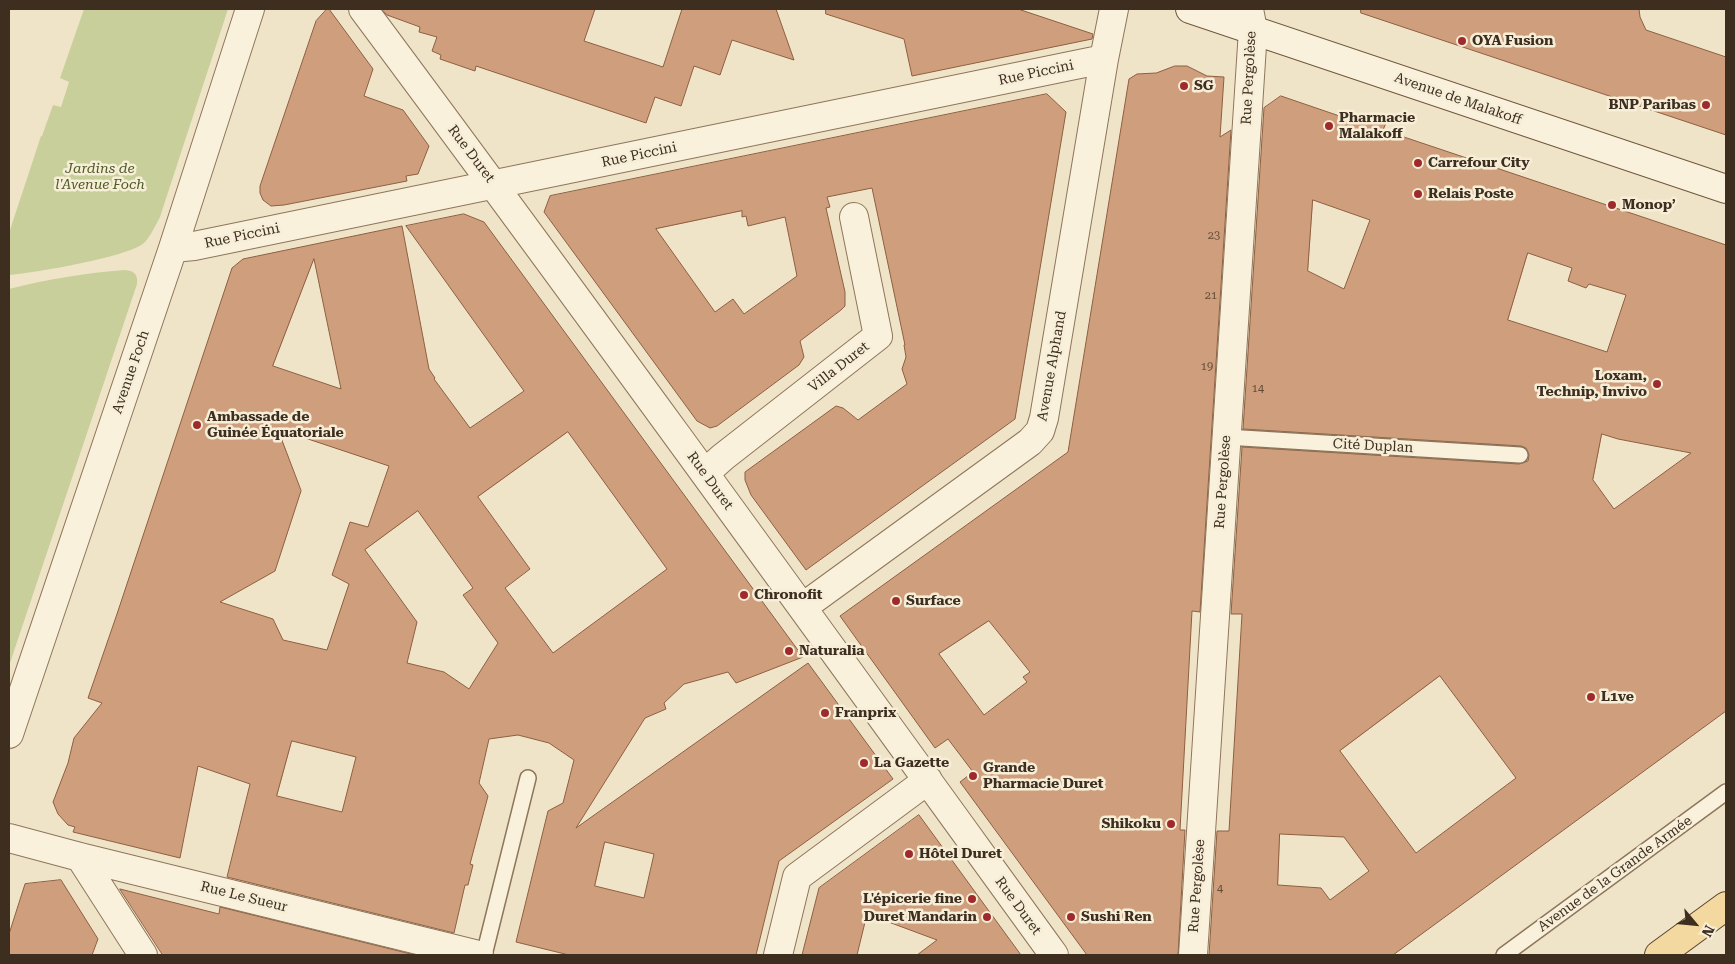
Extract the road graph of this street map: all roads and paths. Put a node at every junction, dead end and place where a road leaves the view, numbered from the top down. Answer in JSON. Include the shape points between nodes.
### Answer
{"nodes":[{"id":1,"x":250,"y":9,"type":"edge"},
{"id":2,"x":363,"y":9,"type":"edge"},
{"id":3,"x":1114,"y":9,"type":"edge"},
{"id":4,"x":1190,"y":9,"type":"edge"},
{"id":5,"x":1251,"y":19,"type":"edge"},
{"id":6,"x":1104,"y":59,"type":"junction"},
{"id":7,"x":494,"y":185,"type":"junction"},
{"id":8,"x":1726,"y":189,"type":"edge"},
{"id":9,"x":854,"y":217,"type":"dead end"},
{"id":10,"x":173,"y":248,"type":"junction"},
{"id":11,"x":1226,"y":437,"type":"junction"},
{"id":12,"x":1520,"y":455,"type":"dead end"},
{"id":13,"x":705,"y":473,"type":"junction"},
{"id":14,"x":803,"y":607,"type":"junction"},
{"id":15,"x":9,"y":734,"type":"edge"},
{"id":16,"x":528,"y":778,"type":"dead end"},
{"id":17,"x":928,"y":780,"type":"junction"},
{"id":18,"x":1726,"y":792,"type":"edge"},
{"id":19,"x":9,"y":838,"type":"edge"},
{"id":20,"x":80,"y":857,"type":"junction"},
{"id":21,"x":1726,"y":906,"type":"edge"},
{"id":22,"x":143,"y":955,"type":"edge"},
{"id":23,"x":479,"y":955,"type":"edge"},
{"id":24,"x":484,"y":955,"type":"edge"},
{"id":25,"x":778,"y":955,"type":"edge"},
{"id":26,"x":1054,"y":955,"type":"edge"},
{"id":27,"x":1193,"y":955,"type":"edge"},
{"id":28,"x":1504,"y":955,"type":"edge"},
{"id":29,"x":1660,"y":955,"type":"edge"}],
"edges":[{"from":1,"to":10,"type":"street","name":"Avenue Foch"},
{"from":2,"to":7,"type":"street","name":"Rue Duret"},
{"from":3,"to":6,"type":"street","name":"Avenue Alphand"},
{"from":4,"to":5,"type":"street","name":"Avenue de Malakoff"},
{"from":5,"to":8,"type":"street","name":"Avenue de Malakoff"},
{"from":5,"to":11,"type":"street","name":"Rue Pergolèse"},
{"from":6,"to":7,"type":"street","name":"Rue Piccini"},
{"from":6,"to":14,"type":"street","name":"Avenue Alphand","via":[[1040,431],[1030,442]]},
{"from":7,"to":10,"type":"street","name":"Rue Piccini"},
{"from":7,"to":13,"type":"street","name":"Rue Duret"},
{"from":9,"to":13,"type":"street","name":"Villa Duret","via":[[878,336]]},
{"from":10,"to":15,"type":"street","name":"Avenue Foch"},
{"from":11,"to":12,"type":"lane","name":"Cité Duplan"},
{"from":11,"to":27,"type":"street","name":"Rue Pergolèse"},
{"from":13,"to":14,"type":"street","name":"Rue Duret"},
{"from":14,"to":17,"type":"street","name":"Rue Duret"},
{"from":16,"to":24,"type":"lane"},
{"from":17,"to":25,"type":"street","via":[[797,876]]},
{"from":17,"to":26,"type":"street","name":"Rue Duret"},
{"from":18,"to":28,"type":"lane","name":"Avenue de la Grande Armée"},
{"from":19,"to":20,"type":"street","name":"Rue Le Sueur"},
{"from":20,"to":22,"type":"street"},
{"from":20,"to":23,"type":"street","name":"Rue Le Sueur"},
{"from":21,"to":29,"type":"main road"}]}
